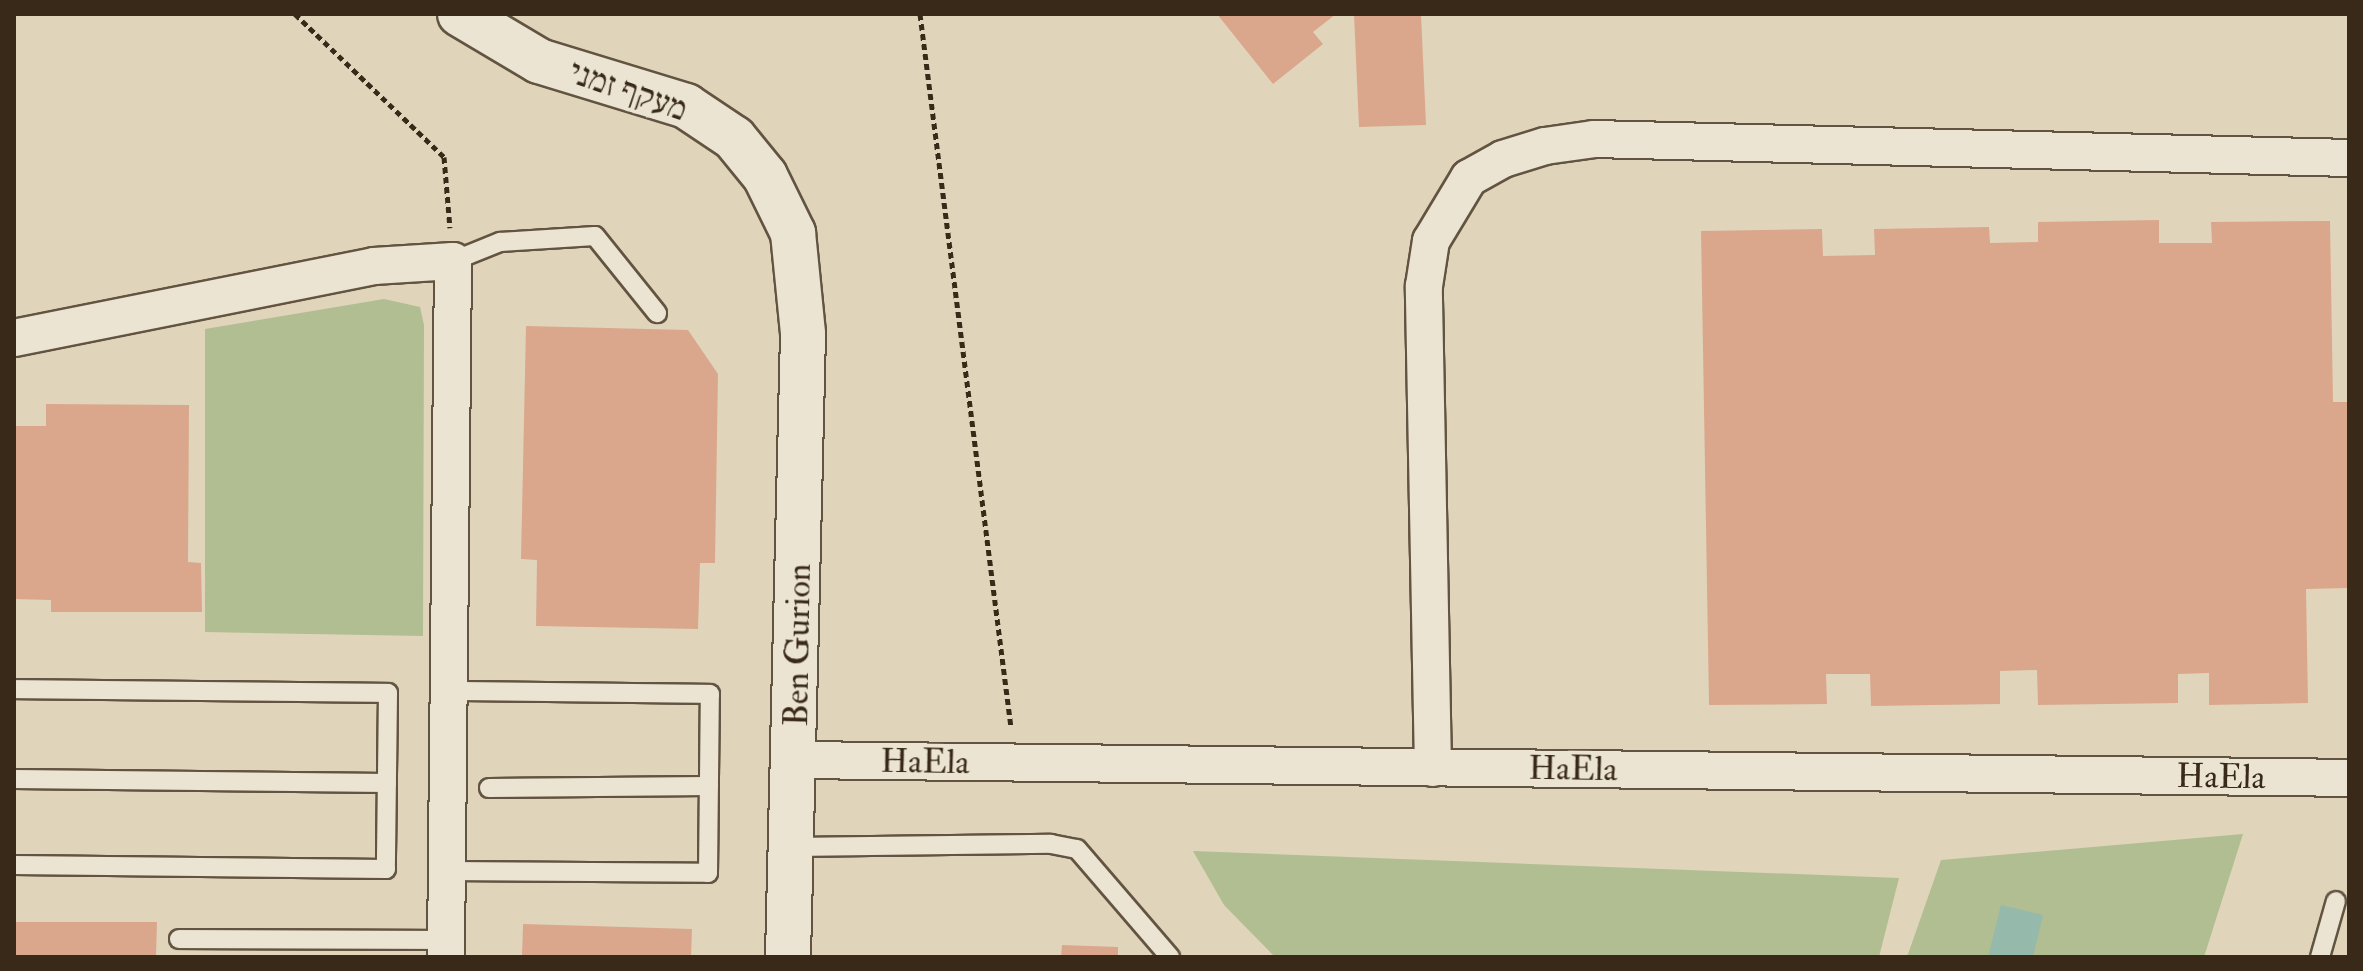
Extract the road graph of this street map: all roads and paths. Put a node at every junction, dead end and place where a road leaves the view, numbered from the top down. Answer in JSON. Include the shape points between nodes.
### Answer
{"nodes":[{"id":1,"x":295,"y":14,"type":"edge"},
{"id":2,"x":460,"y":14,"type":"edge"},
{"id":3,"x":920,"y":14,"type":"edge"},
{"id":4,"x":2349,"y":158,"type":"edge"},
{"id":5,"x":453,"y":261,"type":"junction"},
{"id":6,"x":657,"y":313,"type":"dead end"},
{"id":7,"x":803,"y":334,"type":"joint"},
{"id":8,"x":14,"y":338,"type":"edge"},
{"id":9,"x":14,"y":689,"type":"edge"},
{"id":10,"x":448,"y":691,"type":"junction"},
{"id":11,"x":796,"y":760,"type":"junction"},
{"id":12,"x":1016,"y":762,"type":"junction"},
{"id":13,"x":1433,"y":768,"type":"junction"},
{"id":14,"x":2349,"y":778,"type":"edge"},
{"id":15,"x":14,"y":779,"type":"edge"},
{"id":16,"x":387,"y":783,"type":"junction"},
{"id":17,"x":709,"y":786,"type":"junction"},
{"id":18,"x":489,"y":788,"type":"dead end"},
{"id":19,"x":792,"y":847,"type":"junction"},
{"id":20,"x":14,"y":865,"type":"edge"},
{"id":21,"x":447,"y":871,"type":"junction"},
{"id":22,"x":2336,"y":901,"type":"dead end"},
{"id":23,"x":179,"y":939,"type":"dead end"},
{"id":24,"x":446,"y":949,"type":"edge"},
{"id":25,"x":788,"y":957,"type":"edge"},
{"id":26,"x":1170,"y":957,"type":"edge"},
{"id":27,"x":2320,"y":957,"type":"edge"}],
"edges":[{"from":1,"to":5,"type":"path","via":[[444,157]]},
{"from":2,"to":7,"type":"street","name":"מעקף זמני","via":[[539,61],[686,106],[734,138],[765,176],[793,233]]},
{"from":3,"to":12,"type":"path"},
{"from":4,"to":13,"type":"street","via":[[1594,139],[1503,159],[1469,178],[1431,241],[1424,286]]},
{"from":5,"to":6,"type":"lane","via":[[500,242],[595,236]]},
{"from":5,"to":8,"type":"street","via":[[374,266]]},
{"from":5,"to":10,"type":"street"},
{"from":7,"to":11,"type":"street","name":"Ben Gurion"},
{"from":9,"to":16,"type":"lane","via":[[388,693]]},
{"from":10,"to":17,"type":"lane","via":[[710,694]]},
{"from":10,"to":21,"type":"street"},
{"from":11,"to":12,"type":"street","name":"HaEla"},
{"from":11,"to":19,"type":"street","name":"Ben Gurion"},
{"from":12,"to":13,"type":"street","name":"HaEla"},
{"from":13,"to":14,"type":"street","name":"HaEla"},
{"from":15,"to":16,"type":"lane"},
{"from":16,"to":20,"type":"lane","via":[[386,869]]},
{"from":17,"to":18,"type":"lane"},
{"from":17,"to":21,"type":"lane","via":[[708,873]]},
{"from":19,"to":25,"type":"street","name":"Ben Gurion"},
{"from":19,"to":26,"type":"lane","via":[[1051,844],[1077,849]]},
{"from":21,"to":24,"type":"street"},
{"from":22,"to":27,"type":"lane"},
{"from":23,"to":24,"type":"lane"}]}
